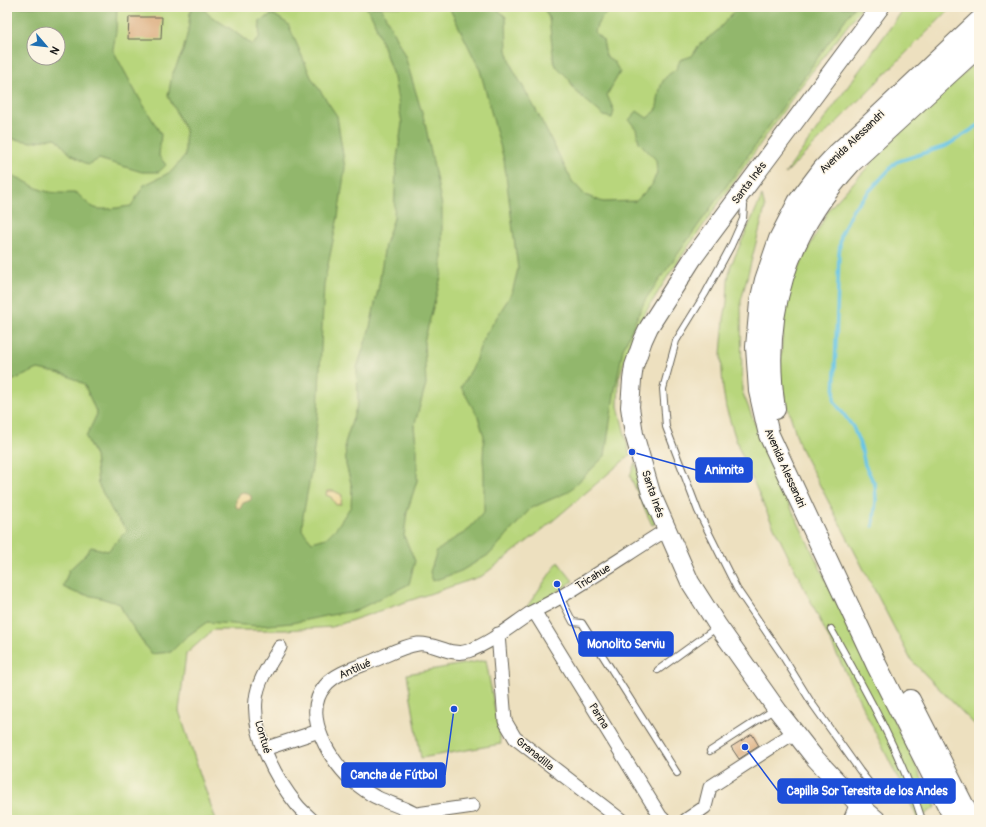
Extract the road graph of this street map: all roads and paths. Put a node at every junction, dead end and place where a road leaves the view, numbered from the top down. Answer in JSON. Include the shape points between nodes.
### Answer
{"nodes":[{"id":1,"x":880,"y":7,"type":"edge"},
{"id":2,"x":979,"y":21,"type":"edge"},
{"id":3,"x":979,"y":46,"type":"edge"},
{"id":4,"x":740,"y":195,"type":"junction"},
{"id":5,"x":666,"y":530,"type":"junction"},
{"id":6,"x":560,"y":597,"type":"junction"},
{"id":7,"x":534,"y":611,"type":"junction"},
{"id":8,"x":718,"y":626,"type":"junction"},
{"id":9,"x":831,"y":629,"type":"dead end"},
{"id":10,"x":498,"y":634,"type":"junction"},
{"id":11,"x":280,"y":647,"type":"dead end"},
{"id":12,"x":658,"y":670,"type":"dead end"},
{"id":13,"x":776,"y":708,"type":"junction"},
{"id":14,"x":319,"y":731,"type":"junction"},
{"id":15,"x":795,"y":732,"type":"junction"},
{"id":16,"x":264,"y":749,"type":"junction"},
{"id":17,"x":710,"y":751,"type":"dead end"},
{"id":18,"x":677,"y":773,"type":"dead end"},
{"id":19,"x":473,"y":806,"type":"dead end"},
{"id":20,"x":867,"y":811,"type":"edge"},
{"id":21,"x":421,"y":817,"type":"edge"},
{"id":22,"x":312,"y":820,"type":"edge"},
{"id":23,"x":621,"y":820,"type":"edge"},
{"id":24,"x":664,"y":820,"type":"edge"},
{"id":25,"x":686,"y":820,"type":"edge"},
{"id":26,"x":850,"y":820,"type":"edge"},
{"id":27,"x":922,"y":820,"type":"edge"},
{"id":28,"x":955,"y":820,"type":"edge"},
{"id":29,"x":971,"y":820,"type":"edge"}],
"edges":[{"from":1,"to":4,"type":"main road","name":"Santa Inés"},
{"from":2,"to":28,"type":"main road","name":"Avenida Alessandri","via":[[837,154],[798,202],[779,239],[765,280],[760,302],[756,347],[759,391],[769,435],[878,666]]},
{"from":3,"to":29,"type":"main road","name":"Avenida Alessandri","via":[[851,163],[820,201],[802,230],[786,269],[775,309],[771,351],[776,413],[792,462]]},
{"from":4,"to":5,"type":"main road","name":"Santa Inés","via":[[693,258],[649,327],[634,366],[630,400],[631,420],[651,493]]},
{"from":4,"to":20,"type":"lane","via":[[744,206],[743,219],[734,240],[676,341],[663,389],[666,427],[698,511],[737,589],[811,702],[875,790]]},
{"from":5,"to":6,"type":"street","name":"Tricahue"},
{"from":5,"to":8,"type":"main road","name":"Santa Inés","via":[[690,582]]},
{"from":6,"to":7,"type":"street","name":"Tricahue"},
{"from":6,"to":18,"type":"lane","via":[[573,622],[582,623]]},
{"from":7,"to":10,"type":"street","name":"Tricahue"},
{"from":7,"to":24,"type":"street","name":"Parina"},
{"from":8,"to":12,"type":"lane"},
{"from":8,"to":13,"type":"main road","name":"Santa Inés"},
{"from":9,"to":27,"type":"lane","via":[[866,691],[910,783]]},
{"from":10,"to":14,"type":"street","name":"Antilué","via":[[467,652],[454,652],[419,644],[338,676],[324,686],[317,699],[316,716]]},
{"from":10,"to":23,"type":"street","name":"Granadilla","via":[[504,721],[514,738]]},
{"from":11,"to":16,"type":"street","name":"Lontué","via":[[263,674],[256,698],[257,722]]},
{"from":13,"to":15,"type":"main road","name":"Santa Inés"},
{"from":13,"to":17,"type":"lane"},
{"from":14,"to":16,"type":"street"},
{"from":14,"to":21,"type":"street","name":"Antilué","via":[[335,762],[355,783],[376,797]]},
{"from":15,"to":20,"type":"main road","name":"Santa Inés","via":[[814,756]]},
{"from":15,"to":25,"type":"street","via":[[710,787],[705,807]]},
{"from":16,"to":22,"type":"street","name":"Lontué","via":[[282,783],[297,805]]},
{"from":19,"to":21,"type":"street"},
{"from":20,"to":26,"type":"street"}]}
